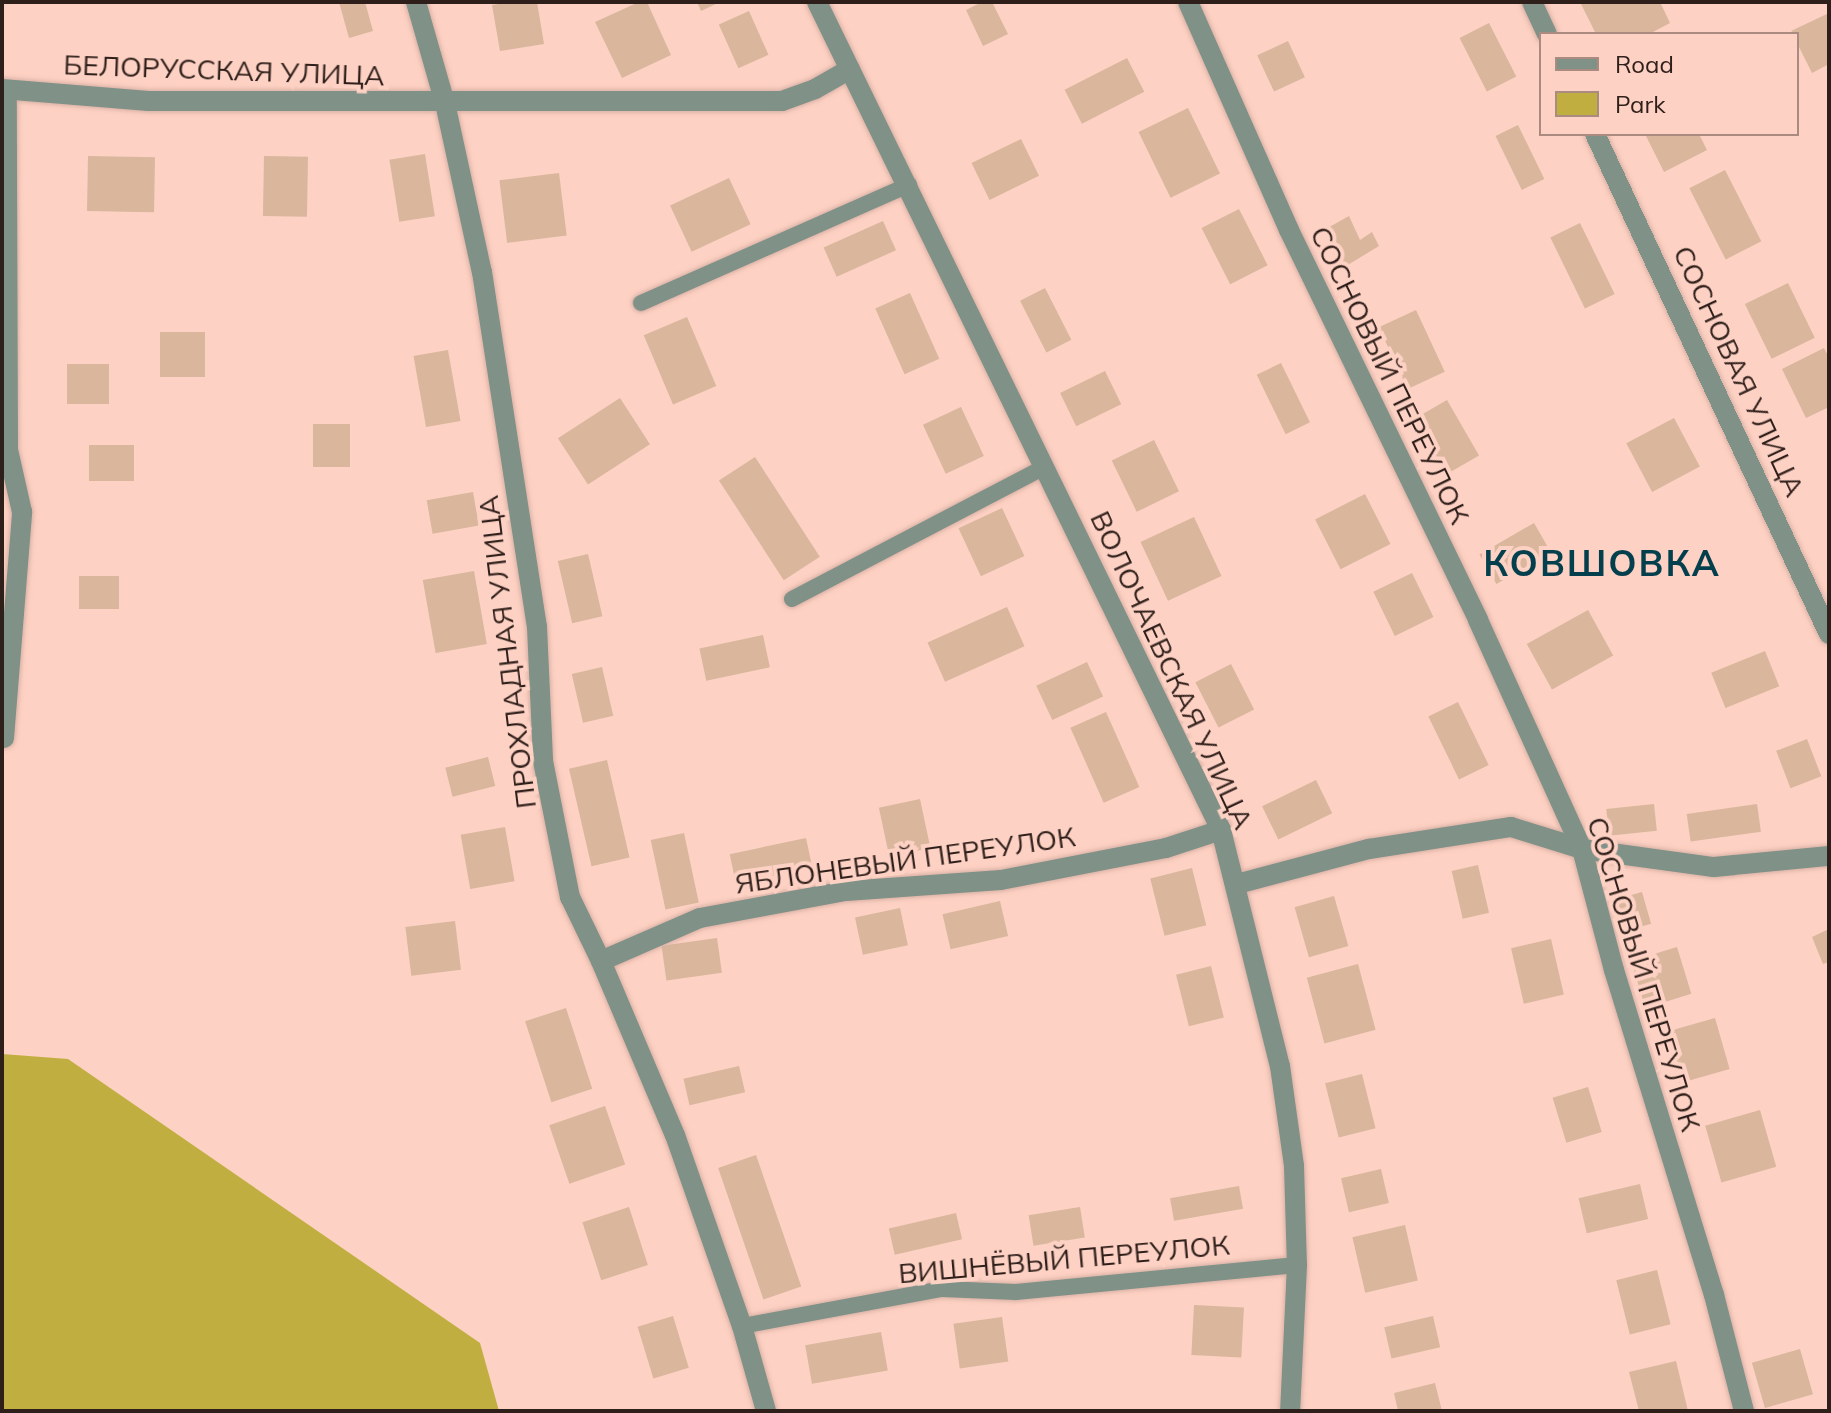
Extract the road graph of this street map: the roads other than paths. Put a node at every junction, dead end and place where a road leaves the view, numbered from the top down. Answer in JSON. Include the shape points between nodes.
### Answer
{"nodes":[{"id":1,"x":416,"y":2,"type":"edge"},
{"id":2,"x":817,"y":2,"type":"edge"},
{"id":3,"x":1188,"y":2,"type":"edge"},
{"id":4,"x":1532,"y":2,"type":"edge"},
{"id":5,"x":1546,"y":32,"type":"edge"},
{"id":6,"x":850,"y":69,"type":"junction"},
{"id":7,"x":5,"y":89,"type":"edge"},
{"id":8,"x":445,"y":103,"type":"junction"},
{"id":9,"x":1596,"y":136,"type":"edge"},
{"id":10,"x":909,"y":185,"type":"junction"},
{"id":11,"x":641,"y":303,"type":"dead end"},
{"id":12,"x":1044,"y":467,"type":"junction"},
{"id":13,"x":792,"y":599,"type":"dead end"},
{"id":14,"x":1829,"y":634,"type":"edge"},
{"id":15,"x":4,"y":738,"type":"dead end"},
{"id":16,"x":1221,"y":830,"type":"junction"},
{"id":17,"x":1582,"y":849,"type":"junction"},
{"id":18,"x":1829,"y":856,"type":"edge"},
{"id":19,"x":1237,"y":884,"type":"junction"},
{"id":20,"x":601,"y":961,"type":"junction"},
{"id":21,"x":1297,"y":1265,"type":"junction"},
{"id":22,"x":742,"y":1326,"type":"junction"},
{"id":23,"x":766,"y":1411,"type":"edge"},
{"id":24,"x":1290,"y":1411,"type":"edge"},
{"id":25,"x":1744,"y":1411,"type":"edge"}],
"edges":[{"from":1,"to":8,"type":"street","name":"ПРОХЛАДНАЯ УЛИЦА"},
{"from":2,"to":6,"type":"street","name":"ВОЛОЧАЕВСКАЯ УЛИЦА"},
{"from":3,"to":17,"type":"street","name":"СОСНОВЫЙ ПЕРЕУЛОК","via":[[1289,230]]},
{"from":4,"to":5,"type":"street"},
{"from":6,"to":8,"type":"street","name":"БЕЛОРУССКАЯ УЛИЦА","via":[[782,101]]},
{"from":6,"to":10,"type":"street","name":"ВОЛОЧАЕВСКАЯ УЛИЦА"},
{"from":7,"to":8,"type":"street","name":"БЕЛОРУССКАЯ УЛИЦА","via":[[149,101]]},
{"from":7,"to":15,"type":"street","via":[[8,450],[22,512]]},
{"from":8,"to":20,"type":"street","name":"ПРОХЛАДНАЯ УЛИЦА","via":[[482,272],[537,627],[543,761],[570,897]]},
{"from":9,"to":14,"type":"street","name":"СОСНОВАЯ УЛИЦА"},
{"from":10,"to":11,"type":"lane"},
{"from":10,"to":12,"type":"street","name":"ВОЛОЧАЕВСКАЯ УЛИЦА"},
{"from":12,"to":13,"type":"lane"},
{"from":12,"to":16,"type":"street","name":"ВОЛОЧАЕВСКАЯ УЛИЦА"},
{"from":16,"to":19,"type":"street","name":"ВОЛОЧАЕВСКАЯ УЛИЦА"},
{"from":16,"to":20,"type":"street","name":"ЯБЛОНЕВЫЙ ПЕРЕУЛОК","via":[[1166,848],[1001,880],[846,891],[700,918]]},
{"from":17,"to":18,"type":"street","via":[[1714,867]]},
{"from":17,"to":19,"type":"street","via":[[1511,827],[1369,849]]},
{"from":17,"to":25,"type":"street","name":"СОСНОВЫЙ ПЕРЕУЛОК"},
{"from":19,"to":21,"type":"street","name":"ВОЛОЧАЕВСКАЯ УЛИЦА","via":[[1280,1066],[1294,1166]]},
{"from":20,"to":22,"type":"street","name":"ПРОХЛАДНАЯ УЛИЦА","via":[[675,1135]]},
{"from":21,"to":22,"type":"lane","name":"ВИШНЁВЫЙ ПЕРЕУЛОК","via":[[1016,1292],[942,1289]]},
{"from":21,"to":24,"type":"street","name":"ВОЛОЧАЕВСКАЯ УЛИЦА"},
{"from":22,"to":23,"type":"street","name":"ПРОХЛАДНАЯ УЛИЦА"}]}
